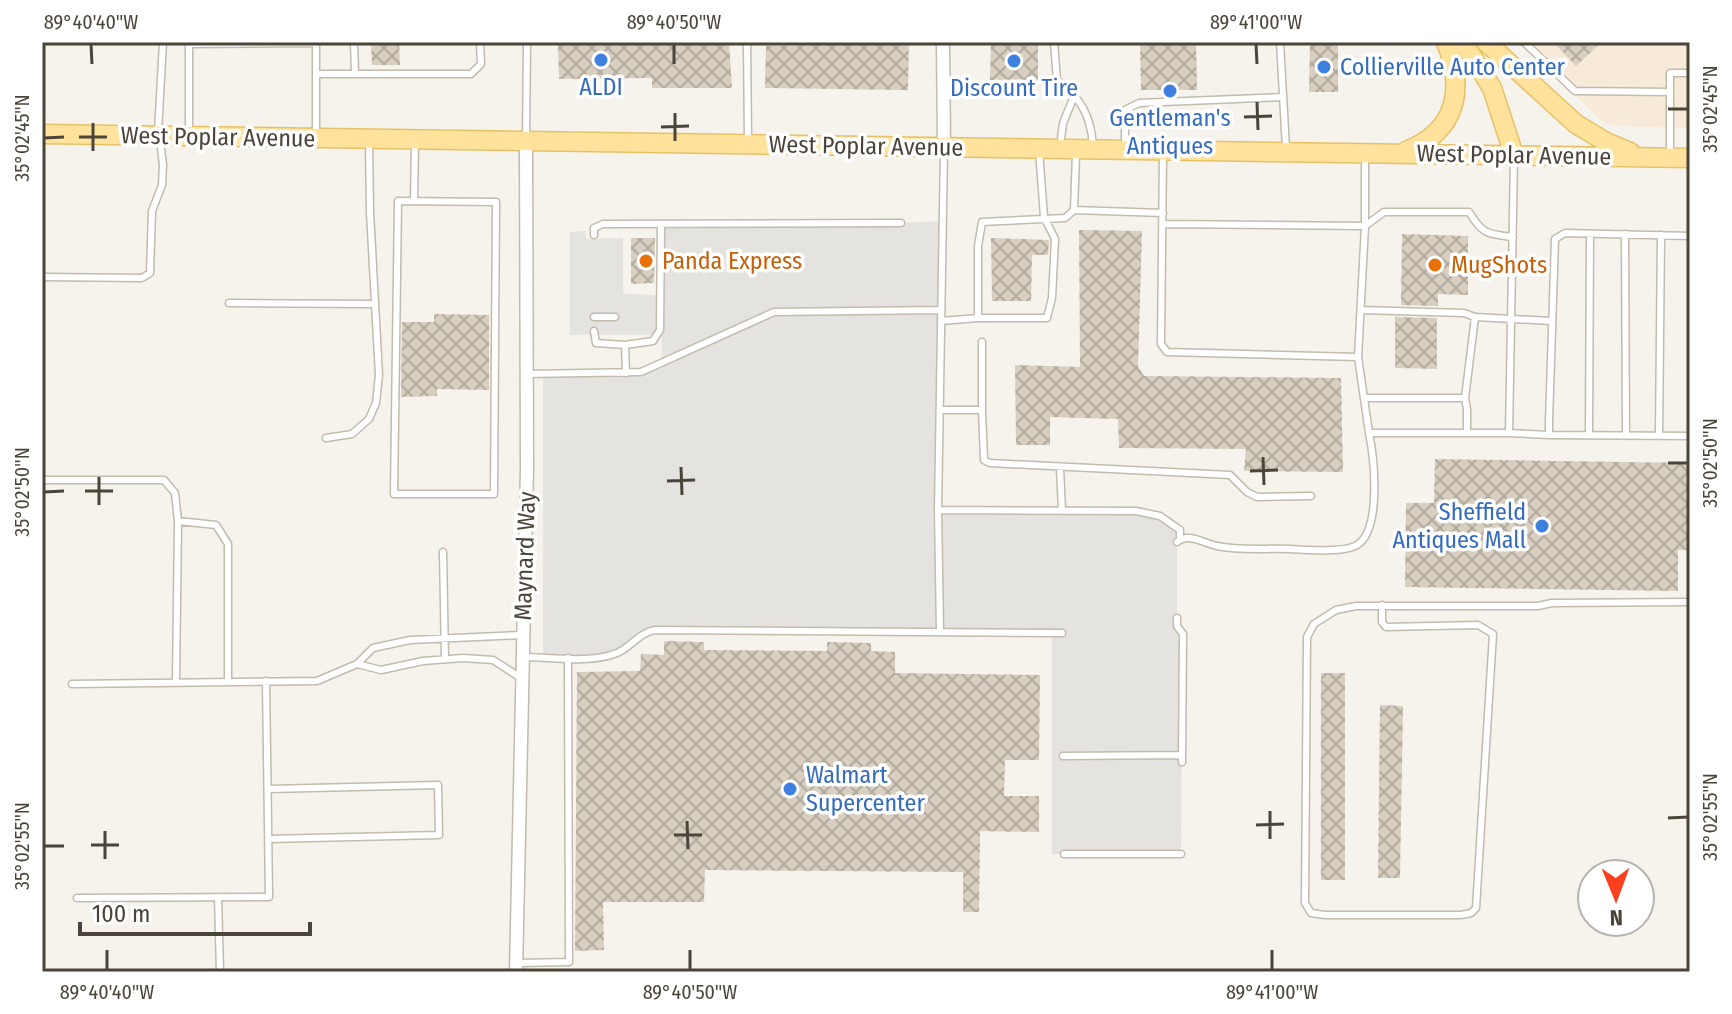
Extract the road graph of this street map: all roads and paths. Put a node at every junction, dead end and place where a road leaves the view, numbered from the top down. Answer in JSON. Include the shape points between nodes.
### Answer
{"nodes":[{"id":1,"x":163,"y":42,"type":"edge"},
{"id":2,"x":317,"y":42,"type":"edge"},
{"id":3,"x":354,"y":42,"type":"edge"},
{"id":4,"x":480,"y":42,"type":"edge"},
{"id":5,"x":527,"y":42,"type":"edge"},
{"id":6,"x":747,"y":42,"type":"edge"},
{"id":7,"x":943,"y":42,"type":"edge"},
{"id":8,"x":1054,"y":42,"type":"edge"},
{"id":9,"x":1280,"y":42,"type":"edge"},
{"id":10,"x":1486,"y":42,"type":"edge"},
{"id":11,"x":1524,"y":42,"type":"edge"},
{"id":12,"x":189,"y":43,"type":"edge"},
{"id":13,"x":1455,"y":45,"type":"edge"},
{"id":14,"x":1690,"y":73,"type":"edge"},
{"id":15,"x":317,"y":74,"type":"junction"},
{"id":16,"x":355,"y":74,"type":"junction"},
{"id":17,"x":1670,"y":92,"type":"junction"},
{"id":18,"x":1075,"y":94,"type":"junction"},
{"id":19,"x":1283,"y":97,"type":"junction"},
{"id":20,"x":42,"y":134,"type":"edge"},
{"id":21,"x":159,"y":136,"type":"junction"},
{"id":22,"x":189,"y":136,"type":"junction"},
{"id":23,"x":316,"y":138,"type":"junction"},
{"id":24,"x":369,"y":138,"type":"junction"},
{"id":25,"x":415,"y":139,"type":"junction"},
{"id":26,"x":526,"y":140,"type":"junction"},
{"id":27,"x":748,"y":144,"type":"junction"},
{"id":28,"x":944,"y":147,"type":"junction"},
{"id":29,"x":1039,"y":148,"type":"junction"},
{"id":30,"x":1076,"y":149,"type":"junction"},
{"id":31,"x":1125,"y":150,"type":"junction"},
{"id":32,"x":1163,"y":150,"type":"junction"},
{"id":33,"x":1287,"y":152,"type":"junction"},
{"id":34,"x":1365,"y":153,"type":"junction"},
{"id":35,"x":1400,"y":154,"type":"junction"},
{"id":36,"x":1514,"y":155,"type":"junction"},
{"id":37,"x":1644,"y":157,"type":"junction"},
{"id":38,"x":1670,"y":158,"type":"junction"},
{"id":39,"x":1690,"y":158,"type":"edge"},
{"id":40,"x":414,"y":201,"type":"junction"},
{"id":41,"x":1074,"y":210,"type":"junction"},
{"id":42,"x":1163,"y":213,"type":"junction"},
{"id":43,"x":1044,"y":217,"type":"junction"},
{"id":44,"x":901,"y":223,"type":"dead end"},
{"id":45,"x":661,"y":224,"type":"junction"},
{"id":46,"x":1162,"y":224,"type":"junction"},
{"id":47,"x":1365,"y":226,"type":"junction"},
{"id":48,"x":1590,"y":234,"type":"junction"},
{"id":49,"x":1625,"y":234,"type":"junction"},
{"id":50,"x":594,"y":235,"type":"dead end"},
{"id":51,"x":1661,"y":235,"type":"junction"},
{"id":52,"x":1690,"y":236,"type":"edge"},
{"id":53,"x":1513,"y":237,"type":"junction"},
{"id":54,"x":42,"y":277,"type":"edge"},
{"id":55,"x":229,"y":303,"type":"dead end"},
{"id":56,"x":374,"y":304,"type":"junction"},
{"id":57,"x":941,"y":310,"type":"junction"},
{"id":58,"x":1361,"y":310,"type":"junction"},
{"id":59,"x":594,"y":317,"type":"dead end"},
{"id":60,"x":615,"y":317,"type":"dead end"},
{"id":61,"x":1475,"y":317,"type":"junction"},
{"id":62,"x":978,"y":318,"type":"junction"},
{"id":63,"x":1513,"y":318,"type":"junction"},
{"id":64,"x":941,"y":321,"type":"junction"},
{"id":65,"x":1551,"y":321,"type":"junction"},
{"id":66,"x":594,"y":331,"type":"dead end"},
{"id":67,"x":982,"y":342,"type":"dead end"},
{"id":68,"x":625,"y":345,"type":"junction"},
{"id":69,"x":1358,"y":357,"type":"junction"},
{"id":70,"x":626,"y":373,"type":"junction"},
{"id":71,"x":527,"y":374,"type":"junction"},
{"id":72,"x":1364,"y":398,"type":"junction"},
{"id":73,"x":1465,"y":398,"type":"junction"},
{"id":74,"x":940,"y":410,"type":"junction"},
{"id":75,"x":982,"y":410,"type":"junction"},
{"id":76,"x":1369,"y":433,"type":"junction"},
{"id":77,"x":1467,"y":433,"type":"junction"},
{"id":78,"x":1509,"y":433,"type":"junction"},
{"id":79,"x":1549,"y":435,"type":"junction"},
{"id":80,"x":1589,"y":435,"type":"junction"},
{"id":81,"x":1626,"y":436,"type":"junction"},
{"id":82,"x":1659,"y":436,"type":"junction"},
{"id":83,"x":1690,"y":436,"type":"edge"},
{"id":84,"x":326,"y":438,"type":"dead end"},
{"id":85,"x":1060,"y":468,"type":"junction"},
{"id":86,"x":42,"y":480,"type":"edge"},
{"id":87,"x":1311,"y":496,"type":"dead end"},
{"id":88,"x":938,"y":510,"type":"junction"},
{"id":89,"x":1062,"y":510,"type":"junction"},
{"id":90,"x":178,"y":521,"type":"junction"},
{"id":91,"x":443,"y":552,"type":"dead end"},
{"id":92,"x":1690,"y":602,"type":"edge"},
{"id":93,"x":1382,"y":605,"type":"junction"},
{"id":94,"x":1177,"y":618,"type":"dead end"},
{"id":95,"x":940,"y":632,"type":"junction"},
{"id":96,"x":1062,"y":633,"type":"dead end"},
{"id":97,"x":522,"y":635,"type":"junction"},
{"id":98,"x":445,"y":637,"type":"junction"},
{"id":99,"x":522,"y":657,"type":"junction"},
{"id":100,"x":568,"y":658,"type":"junction"},
{"id":101,"x":445,"y":659,"type":"junction"},
{"id":102,"x":357,"y":664,"type":"junction"},
{"id":103,"x":521,"y":678,"type":"junction"},
{"id":104,"x":266,"y":681,"type":"junction"},
{"id":105,"x":176,"y":682,"type":"junction"},
{"id":106,"x":228,"y":682,"type":"junction"},
{"id":107,"x":72,"y":684,"type":"dead end"},
{"id":108,"x":1063,"y":756,"type":"dead end"},
{"id":109,"x":268,"y":789,"type":"junction"},
{"id":110,"x":268,"y":839,"type":"junction"},
{"id":111,"x":1064,"y":854,"type":"dead end"},
{"id":112,"x":1181,"y":854,"type":"dead end"},
{"id":113,"x":218,"y":897,"type":"junction"},
{"id":114,"x":77,"y":898,"type":"dead end"},
{"id":115,"x":516,"y":968,"type":"edge"},
{"id":116,"x":220,"y":972,"type":"edge"}],
"edges":[{"from":1,"to":21,"type":"lane"},
{"from":2,"to":12,"type":"lane"},
{"from":2,"to":15,"type":"lane"},
{"from":3,"to":16,"type":"lane"},
{"from":4,"to":16,"type":"lane","via":[[481,64],[471,74]]},
{"from":5,"to":26,"type":"lane"},
{"from":6,"to":27,"type":"lane"},
{"from":7,"to":28,"type":"street"},
{"from":8,"to":18,"type":"lane","via":[[1057,80]]},
{"from":9,"to":19,"type":"lane"},
{"from":10,"to":37,"type":"main road","via":[[1576,124]]},
{"from":11,"to":17,"type":"lane","via":[[1575,91]]},
{"from":12,"to":22,"type":"lane"},
{"from":13,"to":35,"type":"main road","via":[[1458,84],[1449,115],[1421,145]]},
{"from":13,"to":36,"type":"main road","via":[[1492,88]]},
{"from":14,"to":17,"type":"lane","via":[[1670,73]]},
{"from":15,"to":16,"type":"lane"},
{"from":15,"to":23,"type":"lane"},
{"from":17,"to":38,"type":"lane"},
{"from":18,"to":30,"type":"lane","via":[[1063,123]]},
{"from":18,"to":30,"type":"lane","via":[[1092,124]]},
{"from":19,"to":31,"type":"lane","via":[[1139,103],[1125,110]]},
{"from":19,"to":33,"type":"lane"},
{"from":20,"to":21,"type":"main road","name":"West Poplar Avenue"},
{"from":21,"to":22,"type":"main road","name":"West Poplar Avenue"},
{"from":21,"to":54,"type":"lane","via":[[162,185],[152,211],[150,273],[142,278]]},
{"from":22,"to":23,"type":"main road","name":"West Poplar Avenue"},
{"from":23,"to":24,"type":"main road","name":"West Poplar Avenue"},
{"from":24,"to":25,"type":"main road","name":"West Poplar Avenue"},
{"from":24,"to":56,"type":"lane"},
{"from":25,"to":26,"type":"main road","name":"West Poplar Avenue"},
{"from":25,"to":40,"type":"lane"},
{"from":26,"to":27,"type":"main road","name":"West Poplar Avenue"},
{"from":26,"to":71,"type":"street","name":"Maynard Way"},
{"from":27,"to":28,"type":"main road","name":"West Poplar Avenue"},
{"from":28,"to":29,"type":"main road","name":"West Poplar Avenue"},
{"from":28,"to":57,"type":"lane"},
{"from":29,"to":30,"type":"main road","name":"West Poplar Avenue"},
{"from":29,"to":43,"type":"lane"},
{"from":30,"to":31,"type":"main road","name":"West Poplar Avenue"},
{"from":30,"to":41,"type":"lane"},
{"from":31,"to":32,"type":"main road","name":"West Poplar Avenue"},
{"from":32,"to":33,"type":"main road","name":"West Poplar Avenue"},
{"from":32,"to":42,"type":"lane"},
{"from":33,"to":34,"type":"main road","name":"West Poplar Avenue"},
{"from":34,"to":35,"type":"main road","name":"West Poplar Avenue"},
{"from":34,"to":47,"type":"lane"},
{"from":35,"to":36,"type":"main road","name":"West Poplar Avenue"},
{"from":36,"to":37,"type":"main road","name":"West Poplar Avenue"},
{"from":36,"to":53,"type":"lane"},
{"from":37,"to":38,"type":"main road","name":"West Poplar Avenue"},
{"from":38,"to":39,"type":"main road","name":"West Poplar Avenue"},
{"from":40,"to":40,"type":"lane","via":[[398,201],[394,494],[494,494],[496,202]]},
{"from":41,"to":42,"type":"lane"},
{"from":41,"to":43,"type":"lane","via":[[1065,218]]},
{"from":42,"to":46,"type":"lane"},
{"from":43,"to":62,"type":"lane","via":[[982,222]]},
{"from":43,"to":62,"type":"lane","via":[[1055,239],[1047,318]]},
{"from":44,"to":45,"type":"lane"},
{"from":45,"to":50,"type":"lane","via":[[597,225]]},
{"from":45,"to":68,"type":"lane","via":[[660,330],[653,341]]},
{"from":46,"to":47,"type":"lane"},
{"from":46,"to":69,"type":"lane","via":[[1161,344],[1167,352]]},
{"from":47,"to":53,"type":"lane","via":[[1384,212],[1469,212],[1488,234]]},
{"from":47,"to":58,"type":"lane"},
{"from":48,"to":49,"type":"lane"},
{"from":48,"to":65,"type":"lane","via":[[1565,233],[1555,239]]},
{"from":48,"to":80,"type":"lane"},
{"from":49,"to":51,"type":"lane"},
{"from":49,"to":81,"type":"lane"},
{"from":51,"to":52,"type":"lane"},
{"from":51,"to":82,"type":"lane"},
{"from":53,"to":63,"type":"lane"},
{"from":55,"to":56,"type":"lane"},
{"from":56,"to":84,"type":"lane","via":[[376,403],[369,419],[352,434]]},
{"from":57,"to":64,"type":"lane"},
{"from":57,"to":70,"type":"lane","via":[[774,312],[655,367]]},
{"from":58,"to":61,"type":"lane"},
{"from":58,"to":69,"type":"lane"},
{"from":59,"to":60,"type":"lane"},
{"from":61,"to":63,"type":"lane"},
{"from":61,"to":73,"type":"lane"},
{"from":62,"to":64,"type":"lane"},
{"from":63,"to":65,"type":"lane"},
{"from":63,"to":78,"type":"lane"},
{"from":64,"to":74,"type":"lane"},
{"from":65,"to":79,"type":"lane"},
{"from":66,"to":68,"type":"lane","via":[[596,343]]},
{"from":67,"to":75,"type":"lane"},
{"from":68,"to":70,"type":"lane"},
{"from":69,"to":72,"type":"lane"},
{"from":70,"to":71,"type":"lane"},
{"from":71,"to":97,"type":"street","name":"Maynard Way"},
{"from":72,"to":73,"type":"lane"},
{"from":72,"to":76,"type":"lane"},
{"from":73,"to":77,"type":"lane"},
{"from":74,"to":75,"type":"lane"},
{"from":74,"to":88,"type":"lane"},
{"from":75,"to":85,"type":"lane","via":[[984,460]]},
{"from":76,"to":77,"type":"lane"},
{"from":76,"to":89,"type":"lane","via":[[1373,511],[1371,525],[1357,546],[1218,546],[1181,537],[1168,520],[1148,512]]},
{"from":77,"to":78,"type":"lane"},
{"from":78,"to":79,"type":"lane"},
{"from":79,"to":80,"type":"lane"},
{"from":80,"to":81,"type":"lane"},
{"from":81,"to":82,"type":"lane"},
{"from":82,"to":83,"type":"lane"},
{"from":85,"to":87,"type":"lane","via":[[1230,475],[1257,497]]},
{"from":85,"to":89,"type":"lane"},
{"from":86,"to":90,"type":"lane","via":[[164,480],[175,493]]},
{"from":88,"to":89,"type":"lane"},
{"from":88,"to":95,"type":"lane"},
{"from":90,"to":105,"type":"lane"},
{"from":90,"to":106,"type":"lane","via":[[216,525],[228,544]]},
{"from":91,"to":98,"type":"lane"},
{"from":92,"to":93,"type":"lane"},
{"from":93,"to":93,"type":"lane","via":[[1336,610],[1314,624],[1307,637],[1305,903],[1311,913],[1325,915],[1471,913],[1476,908],[1493,634],[1478,625],[1386,627]]},
{"from":94,"to":108,"type":"lane","via":[[1183,634],[1182,759]]},
{"from":95,"to":96,"type":"lane"},
{"from":95,"to":100,"type":"lane","via":[[655,630],[612,654]]},
{"from":97,"to":98,"type":"lane"},
{"from":97,"to":99,"type":"street","name":"Maynard Way"},
{"from":98,"to":101,"type":"lane"},
{"from":98,"to":102,"type":"lane","via":[[373,648]]},
{"from":99,"to":100,"type":"lane"},
{"from":99,"to":103,"type":"street","name":"Maynard Way"},
{"from":100,"to":115,"type":"lane","via":[[569,962]]},
{"from":101,"to":102,"type":"lane","via":[[381,670]]},
{"from":101,"to":103,"type":"lane","via":[[493,660]]},
{"from":102,"to":104,"type":"lane","via":[[317,681]]},
{"from":103,"to":115,"type":"street","name":"Maynard Way"},
{"from":104,"to":106,"type":"lane"},
{"from":104,"to":109,"type":"lane"},
{"from":105,"to":106,"type":"lane"},
{"from":105,"to":107,"type":"lane"},
{"from":109,"to":110,"type":"lane"},
{"from":109,"to":110,"type":"lane","via":[[438,785],[439,835]]},
{"from":110,"to":113,"type":"lane","via":[[269,897]]},
{"from":111,"to":112,"type":"lane"},
{"from":113,"to":114,"type":"lane"},
{"from":113,"to":116,"type":"lane"}]}
